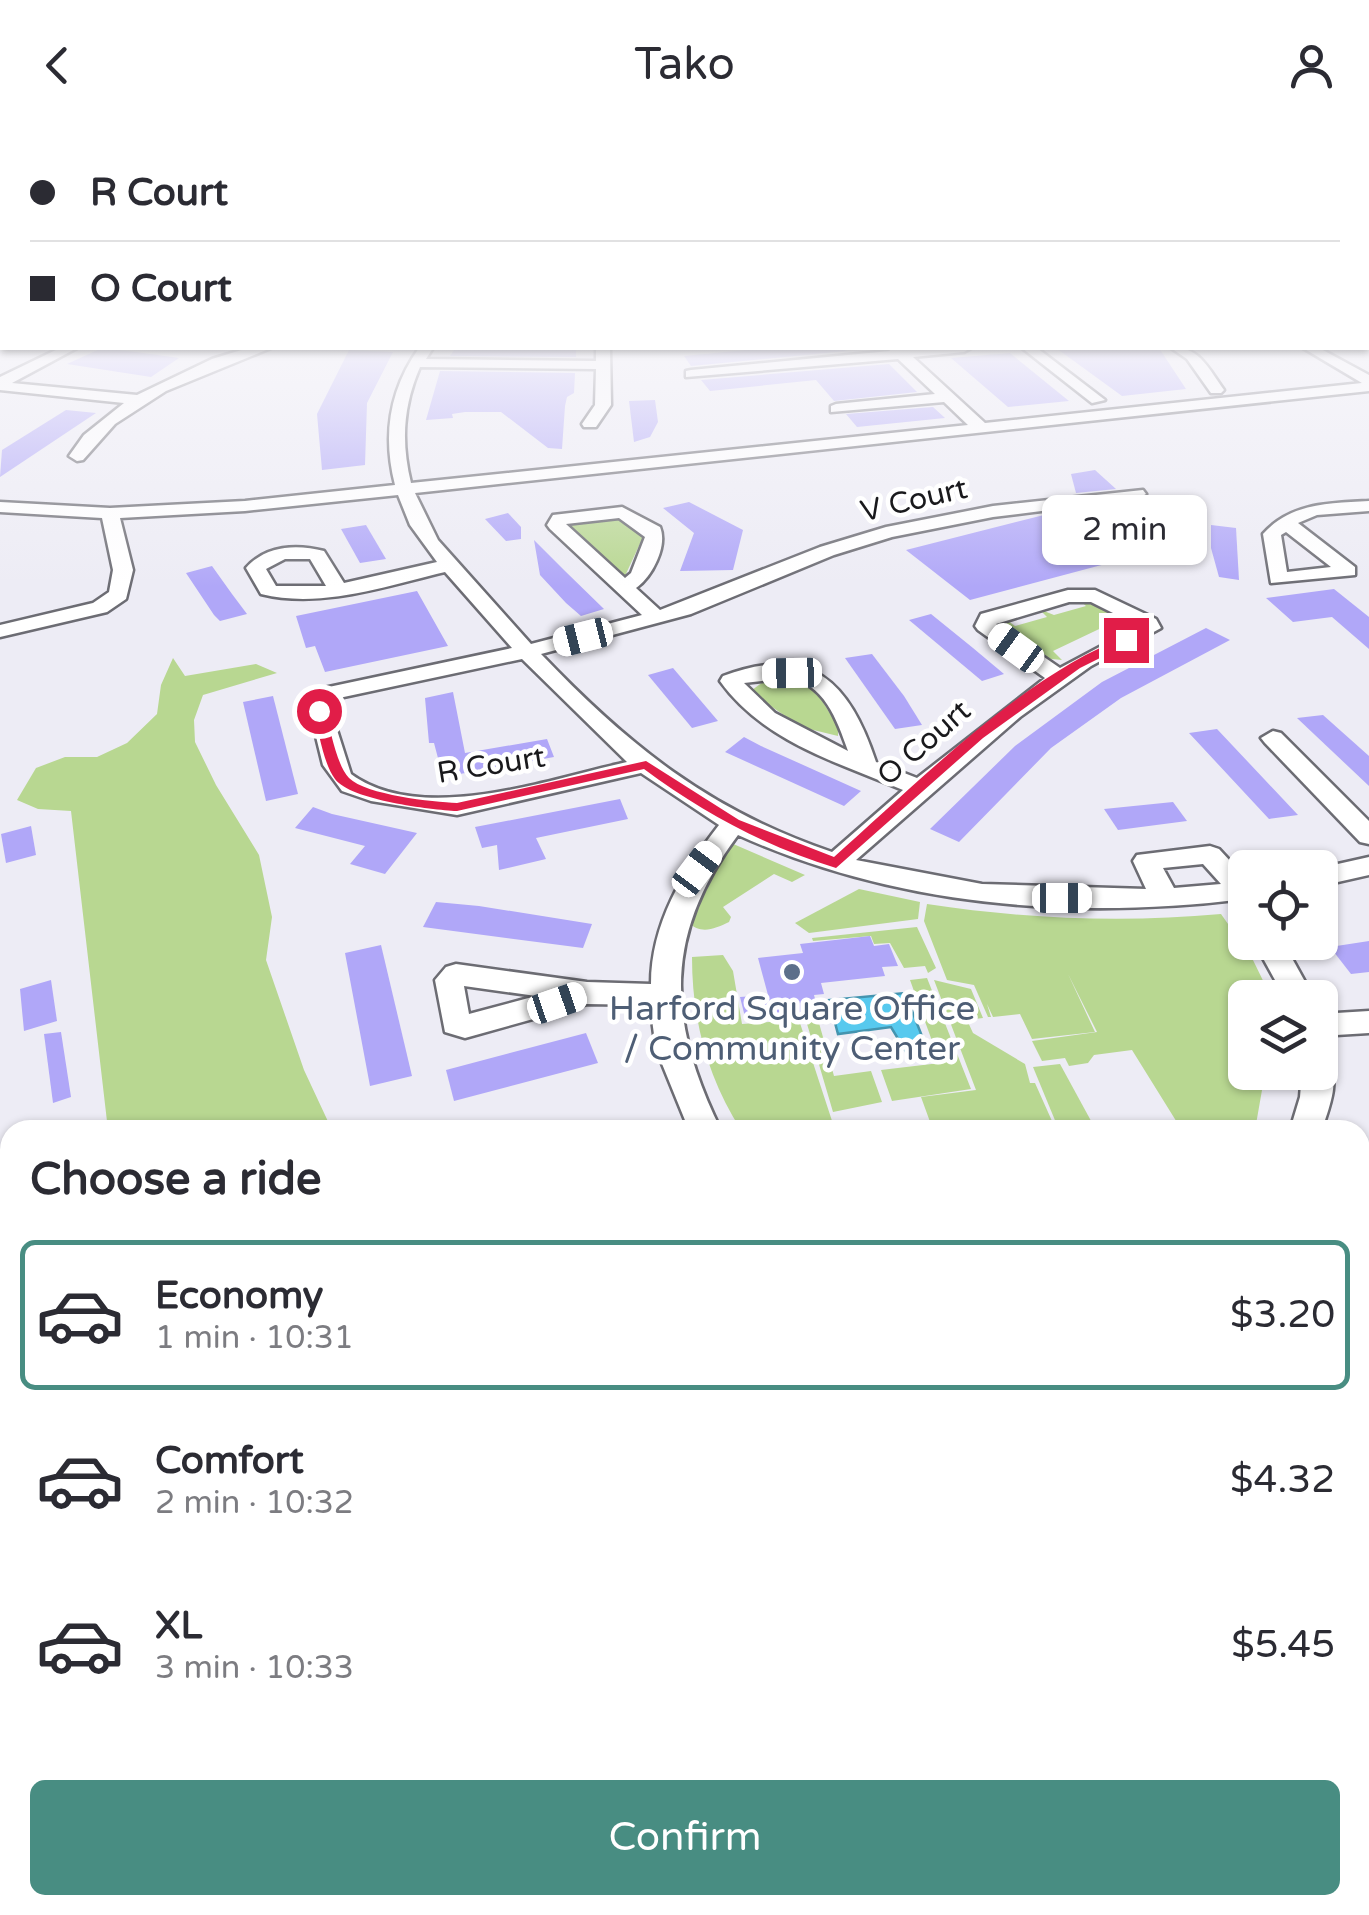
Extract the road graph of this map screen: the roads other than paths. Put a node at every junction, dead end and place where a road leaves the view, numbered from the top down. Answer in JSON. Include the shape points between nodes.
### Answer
{"nodes":[{"id":1,"x":112,"y":420,"type":"edge"},
{"id":2,"x":398,"y":420,"type":"edge"},
{"id":3,"x":593,"y":420,"type":"edge"},
{"id":4,"x":973,"y":420,"type":"edge"},
{"id":5,"x":1049,"y":420,"type":"edge"},
{"id":6,"x":590,"y":424,"type":"dead end"},
{"id":7,"x":981,"y":428,"type":"junction"},
{"id":8,"x":78,"y":456,"type":"dead end"},
{"id":9,"x":406,"y":489,"type":"junction"},
{"id":10,"x":1137,"y":494,"type":"dead end"},
{"id":11,"x":1369,"y":506,"type":"edge"},
{"id":12,"x":0,"y":508,"type":"edge"},
{"id":13,"x":110,"y":514,"type":"junction"},
{"id":14,"x":1285,"y":522,"type":"dead end"},
{"id":15,"x":450,"y":565,"type":"junction"},
{"id":16,"x":337,"y":588,"type":"dead end"},
{"id":17,"x":622,"y":588,"type":"junction"},
{"id":18,"x":657,"y":618,"type":"junction"},
{"id":19,"x":0,"y":631,"type":"edge"},
{"id":20,"x":526,"y":652,"type":"junction"},
{"id":21,"x":1060,"y":678,"type":"junction"},
{"id":22,"x":1272,"y":738,"type":"dead end"},
{"id":23,"x":864,"y":764,"type":"junction"},
{"id":24,"x":646,"y":765,"type":"junction"},
{"id":25,"x":921,"y":789,"type":"junction"},
{"id":26,"x":734,"y":823,"type":"junction"},
{"id":27,"x":1369,"y":836,"type":"edge"},
{"id":28,"x":836,"y":863,"type":"junction"},
{"id":29,"x":1369,"y":866,"type":"edge"},
{"id":30,"x":1338,"y":874,"type":"edge"},
{"id":31,"x":1228,"y":878,"type":"edge"},
{"id":32,"x":1228,"y":896,"type":"edge"},
{"id":33,"x":1166,"y":898,"type":"junction"},
{"id":34,"x":587,"y":993,"type":"dead end"},
{"id":35,"x":664,"y":996,"type":"junction"},
{"id":36,"x":1369,"y":1022,"type":"edge"},
{"id":37,"x":1338,"y":1024,"type":"edge"},
{"id":38,"x":1317,"y":1090,"type":"edge"},
{"id":39,"x":701,"y":1120,"type":"edge"},
{"id":40,"x":1309,"y":1120,"type":"edge"}],
"edges":[{"from":1,"to":8,"type":"street"},
{"from":2,"to":9,"type":"street"},
{"from":3,"to":6,"type":"street"},
{"from":4,"to":7,"type":"street"},
{"from":5,"to":7,"type":"street"},
{"from":7,"to":9,"type":"street"},
{"from":9,"to":13,"type":"street"},
{"from":9,"to":15,"type":"street","via":[[418,522]]},
{"from":10,"to":18,"type":"street","name":"V Court","via":[[1000,508],[870,538]]},
{"from":11,"to":14,"type":"street","via":[[1308,510]]},
{"from":12,"to":13,"type":"street"},
{"from":13,"to":19,"type":"street","via":[[123,570],[119,595],[100,608]]},
{"from":15,"to":16,"type":"street"},
{"from":15,"to":20,"type":"street"},
{"from":17,"to":17,"type":"street","via":[[640,576],[653,531],[622,512],[559,519],[556,525]]},
{"from":17,"to":18,"type":"street"},
{"from":18,"to":20,"type":"street","name":"V Court"},
{"from":20,"to":24,"type":"street"},
{"from":20,"to":24,"type":"street","name":"R Court","via":[[332,693],[319,711],[340,778],[354,788],[457,807]]},
{"from":21,"to":21,"type":"street","name":"O Court","via":[[1151,628],[1149,623],[1095,596],[1068,596],[988,618],[985,626]]},
{"from":21,"to":25,"type":"street","name":"O Court","via":[[979,736]]},
{"from":22,"to":27,"type":"street"},
{"from":23,"to":23,"type":"street","via":[[858,741],[812,676],[732,680],[773,723]]},
{"from":23,"to":25,"type":"street"},
{"from":24,"to":26,"type":"street"},
{"from":25,"to":28,"type":"street","name":"O Court"},
{"from":26,"to":28,"type":"street"},
{"from":26,"to":35,"type":"street","via":[[683,896],[666,946]]},
{"from":28,"to":33,"type":"street","via":[[995,892]]},
{"from":29,"to":30,"type":"street"},
{"from":31,"to":33,"type":"street","via":[[1210,855],[1146,860]]},
{"from":32,"to":33,"type":"street"},
{"from":34,"to":35,"type":"street"},
{"from":35,"to":39,"type":"street","via":[[680,1078]]},
{"from":36,"to":37,"type":"street"},
{"from":38,"to":40,"type":"street"}]}
